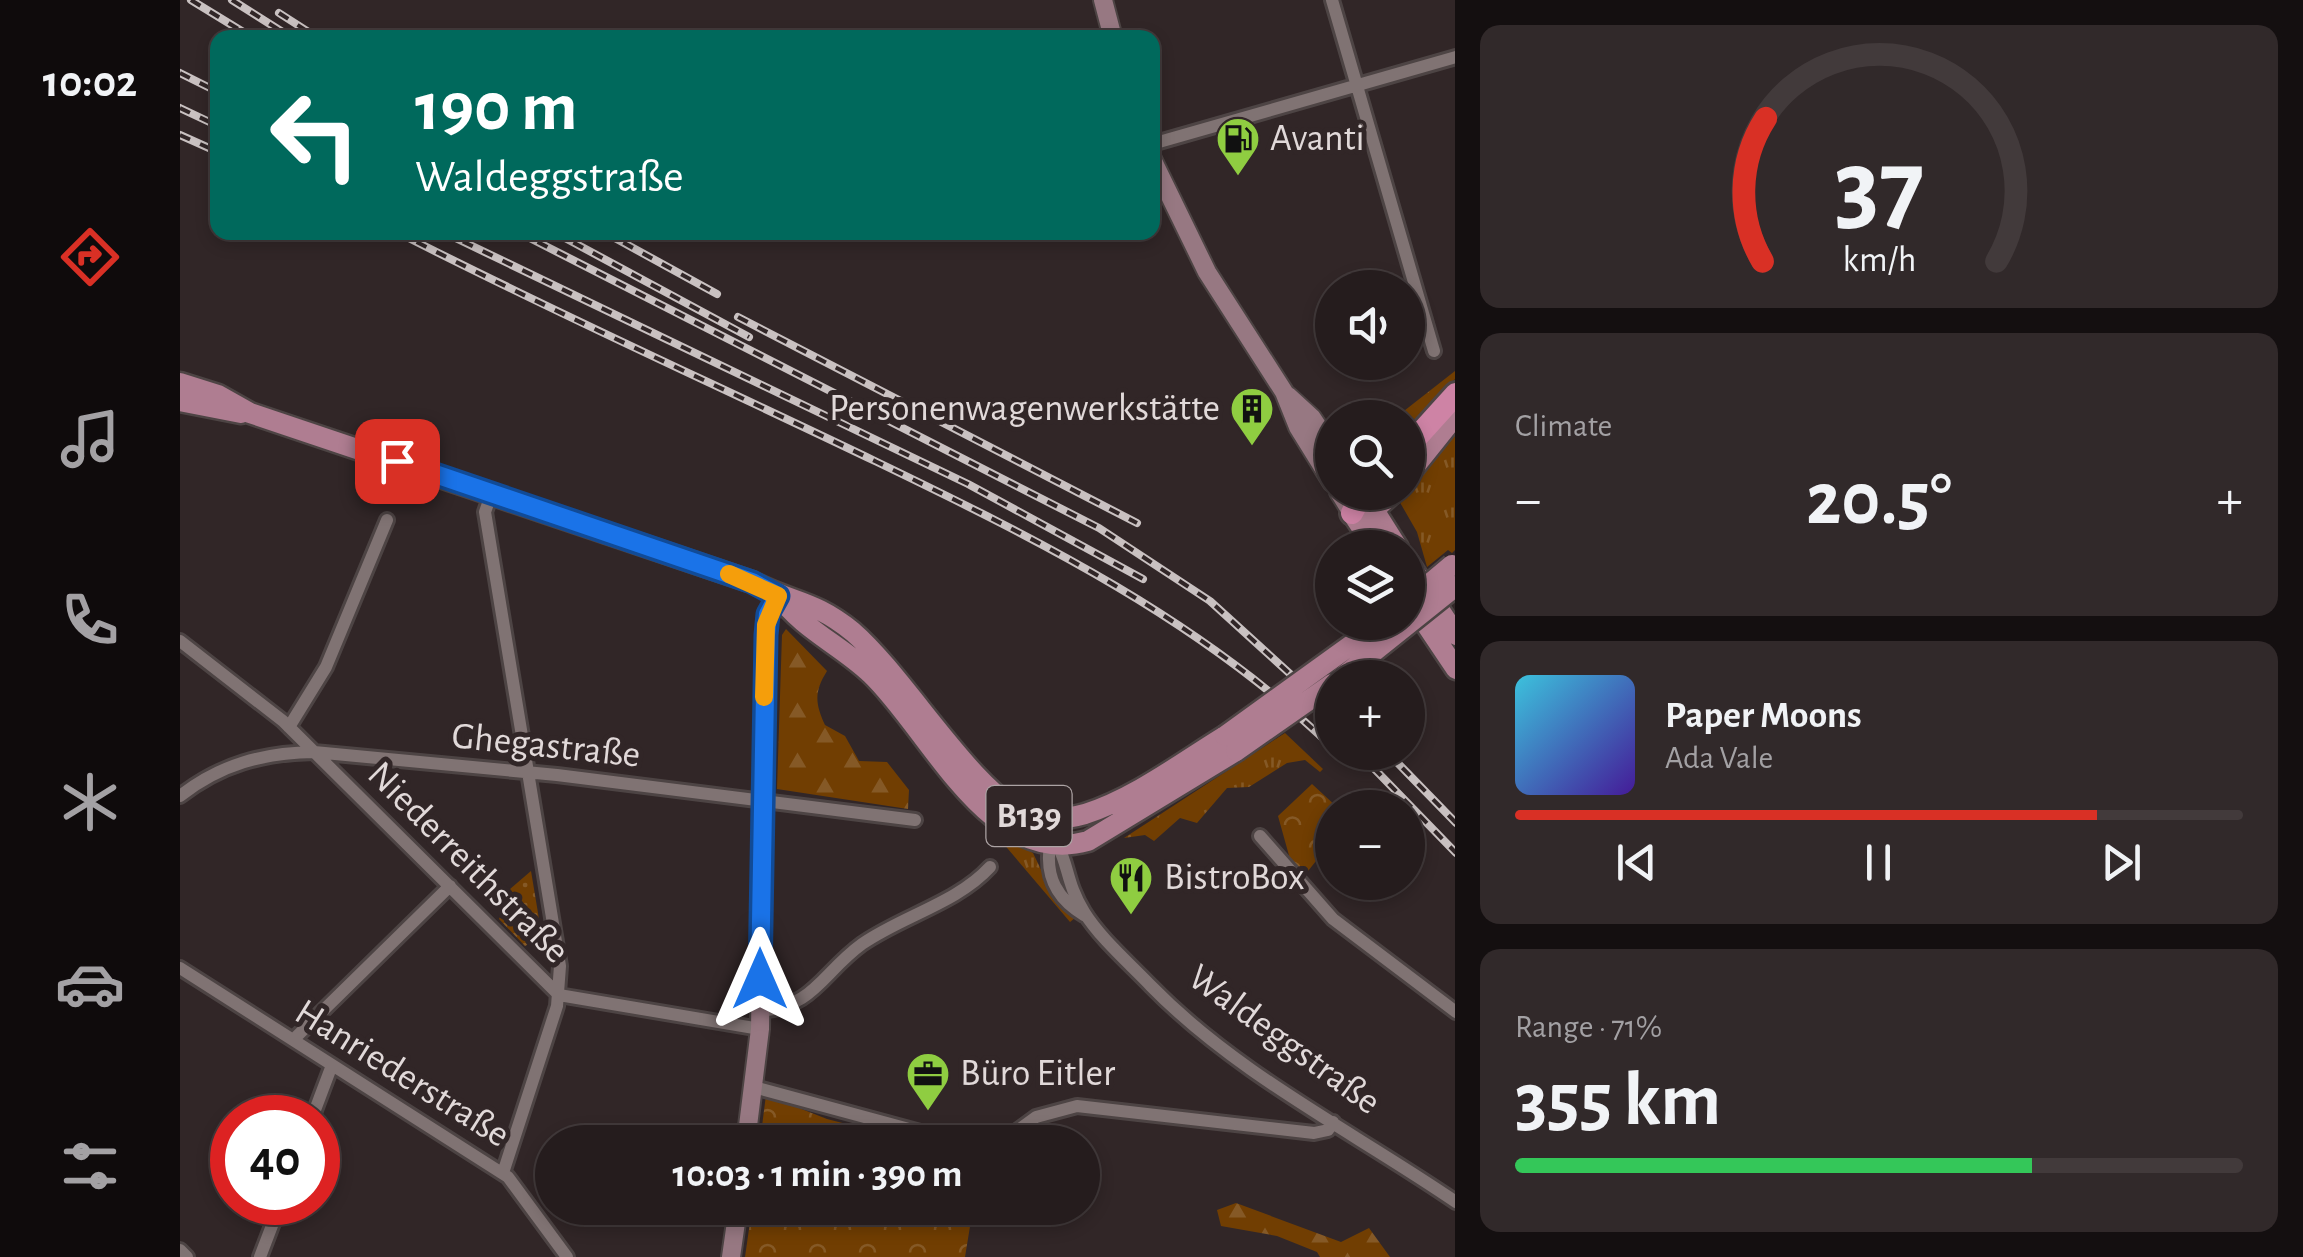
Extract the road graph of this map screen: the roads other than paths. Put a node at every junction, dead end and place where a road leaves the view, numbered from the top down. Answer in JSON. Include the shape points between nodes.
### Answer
{"nodes":[{"id":1,"x":1102,"y":0,"type":"edge"},
{"id":2,"x":1332,"y":0,"type":"edge"},
{"id":3,"x":1111,"y":30,"type":"edge"},
{"id":4,"x":1455,"y":57,"type":"edge"},
{"id":5,"x":1355,"y":85,"type":"junction"},
{"id":6,"x":1160,"y":142,"type":"edge"},
{"id":7,"x":1160,"y":175,"type":"edge"},
{"id":8,"x":1434,"y":351,"type":"dead end"},
{"id":9,"x":180,"y":382,"type":"edge"},
{"id":10,"x":1284,"y":392,"type":"junction"},
{"id":11,"x":1455,"y":395,"type":"edge"},
{"id":12,"x":180,"y":401,"type":"edge"},
{"id":13,"x":250,"y":414,"type":"junction"},
{"id":14,"x":1455,"y":416,"type":"edge"},
{"id":15,"x":1315,"y":422,"type":"edge"},
{"id":16,"x":1425,"y":428,"type":"edge"},
{"id":17,"x":1315,"y":454,"type":"edge"},
{"id":18,"x":1425,"y":454,"type":"edge"},
{"id":19,"x":492,"y":492,"type":"junction"},
{"id":20,"x":1369,"y":510,"type":"edge"},
{"id":21,"x":386,"y":520,"type":"dead end"},
{"id":22,"x":1384,"y":530,"type":"edge"},
{"id":23,"x":1454,"y":571,"type":"edge"},
{"id":24,"x":1425,"y":588,"type":"edge"},
{"id":25,"x":1425,"y":589,"type":"edge"},
{"id":26,"x":778,"y":596,"type":"junction"},
{"id":27,"x":1425,"y":623,"type":"edge"},
{"id":28,"x":1455,"y":633,"type":"edge"},
{"id":29,"x":1359,"y":640,"type":"edge"},
{"id":30,"x":180,"y":641,"type":"edge"},
{"id":31,"x":1360,"y":660,"type":"edge"},
{"id":32,"x":1455,"y":667,"type":"edge"},
{"id":33,"x":1315,"y":694,"type":"edge"},
{"id":34,"x":289,"y":728,"type":"junction"},
{"id":35,"x":1230,"y":743,"type":"junction"},
{"id":36,"x":314,"y":752,"type":"junction"},
{"id":37,"x":528,"y":772,"type":"junction"},
{"id":38,"x":180,"y":796,"type":"edge"},
{"id":39,"x":762,"y":802,"type":"junction"},
{"id":40,"x":1088,"y":812,"type":"junction"},
{"id":41,"x":1036,"y":818,"type":"junction"},
{"id":42,"x":915,"y":820,"type":"dead end"},
{"id":43,"x":1260,"y":836,"type":"dead end"},
{"id":44,"x":1056,"y":844,"type":"junction"},
{"id":45,"x":990,"y":867,"type":"dead end"},
{"id":46,"x":450,"y":886,"type":"junction"},
{"id":47,"x":180,"y":968,"type":"edge"},
{"id":48,"x":559,"y":995,"type":"junction"},
{"id":49,"x":1455,"y":1011,"type":"edge"},
{"id":50,"x":760,"y":1020,"type":"junction"},
{"id":51,"x":293,"y":1040,"type":"junction"},
{"id":52,"x":332,"y":1065,"type":"junction"},
{"id":53,"x":754,"y":1086,"type":"junction"},
{"id":54,"x":321,"y":1095,"type":"edge"},
{"id":55,"x":1333,"y":1122,"type":"junction"},
{"id":56,"x":748,"y":1125,"type":"edge"},
{"id":57,"x":895,"y":1125,"type":"edge"},
{"id":58,"x":1025,"y":1125,"type":"edge"},
{"id":59,"x":502,"y":1173,"type":"junction"},
{"id":60,"x":1455,"y":1201,"type":"edge"},
{"id":61,"x":272,"y":1225,"type":"edge"},
{"id":62,"x":736,"y":1225,"type":"edge"},
{"id":63,"x":180,"y":1250,"type":"edge"},
{"id":64,"x":187,"y":1257,"type":"edge"},
{"id":65,"x":260,"y":1257,"type":"edge"},
{"id":66,"x":566,"y":1257,"type":"edge"},
{"id":67,"x":731,"y":1257,"type":"edge"}],
"edges":[{"from":1,"to":3,"type":"street"},
{"from":2,"to":5,"type":"street"},
{"from":4,"to":5,"type":"street"},
{"from":5,"to":6,"type":"street"},
{"from":5,"to":8,"type":"street"},
{"from":7,"to":10,"type":"street","via":[[1207,272]]},
{"from":9,"to":13,"type":"main road","number":"B139"},
{"from":10,"to":15,"type":"street"},
{"from":10,"to":17,"type":"street"},
{"from":11,"to":16,"type":"highway"},
{"from":12,"to":13,"type":"main road","number":"B139"},
{"from":13,"to":19,"type":"main road","number":"B139"},
{"from":14,"to":18,"type":"main road"},
{"from":19,"to":26,"type":"main road","number":"B139"},
{"from":19,"to":37,"type":"street","via":[[485,512]]},
{"from":20,"to":22,"type":"main road"},
{"from":21,"to":34,"type":"street","via":[[326,666]]},
{"from":23,"to":25,"type":"main road","bridge":true},
{"from":23,"to":31,"type":"main road","bridge":true},
{"from":24,"to":28,"type":"main road"},
{"from":26,"to":39,"type":"street","via":[[766,625]]},
{"from":26,"to":41,"type":"main road","number":"B139","via":[[805,599],[853,632],[895,673],[984,784]]},
{"from":26,"to":44,"type":"main road","number":"B139","via":[[882,685],[991,816],[1022,837]]},
{"from":27,"to":32,"type":"main road"},
{"from":29,"to":35,"type":"main road","number":"B139","bridge":true},
{"from":30,"to":34,"type":"street","name":"Niederreithstraße"},
{"from":33,"to":35,"type":"main road","number":"B139","bridge":true},
{"from":34,"to":36,"type":"street","name":"Niederreithstraße"},
{"from":35,"to":40,"type":"main road","number":"B139"},
{"from":35,"to":44,"type":"main road","number":"B139","via":[[1102,835]]},
{"from":36,"to":37,"type":"street","name":"Ghegastraße"},
{"from":36,"to":38,"type":"street","name":"Ghegastraße","via":[[238,762]]},
{"from":36,"to":46,"type":"street","name":"Niederreithstraße"},
{"from":37,"to":39,"type":"street","name":"Ghegastraße"},
{"from":37,"to":48,"type":"street"},
{"from":39,"to":42,"type":"street","name":"Ghegastraße"},
{"from":39,"to":50,"type":"street"},
{"from":40,"to":41,"type":"main road","number":"B139"},
{"from":40,"to":44,"type":"main road"},
{"from":41,"to":44,"type":"street"},
{"from":43,"to":49,"type":"street","via":[[1333,919]]},
{"from":44,"to":55,"type":"street","name":"Waldeggstraße","via":[[1049,868],[1056,890],[1153,988]]},
{"from":45,"to":50,"type":"street","via":[[860,946],[802,1002]]},
{"from":46,"to":48,"type":"street","name":"Niederreithstraße"},
{"from":46,"to":51,"type":"street"},
{"from":47,"to":51,"type":"street","name":"Hanriederstraße"},
{"from":48,"to":50,"type":"street","name":"Niederreithstraße"},
{"from":48,"to":59,"type":"street"},
{"from":50,"to":53,"type":"street"},
{"from":51,"to":52,"type":"street","name":"Hanriederstraße"},
{"from":52,"to":54,"type":"street"},
{"from":52,"to":59,"type":"street","name":"Hanriederstraße"},
{"from":53,"to":56,"type":"street"},
{"from":53,"to":57,"type":"street"},
{"from":55,"to":58,"type":"street","via":[[1314,1133],[1077,1106]]},
{"from":55,"to":60,"type":"street","name":"Waldeggstraße"},
{"from":59,"to":66,"type":"street","name":"Hanriederstraße"},
{"from":61,"to":65,"type":"street"},
{"from":62,"to":67,"type":"street"},
{"from":63,"to":64,"type":"street"}]}
